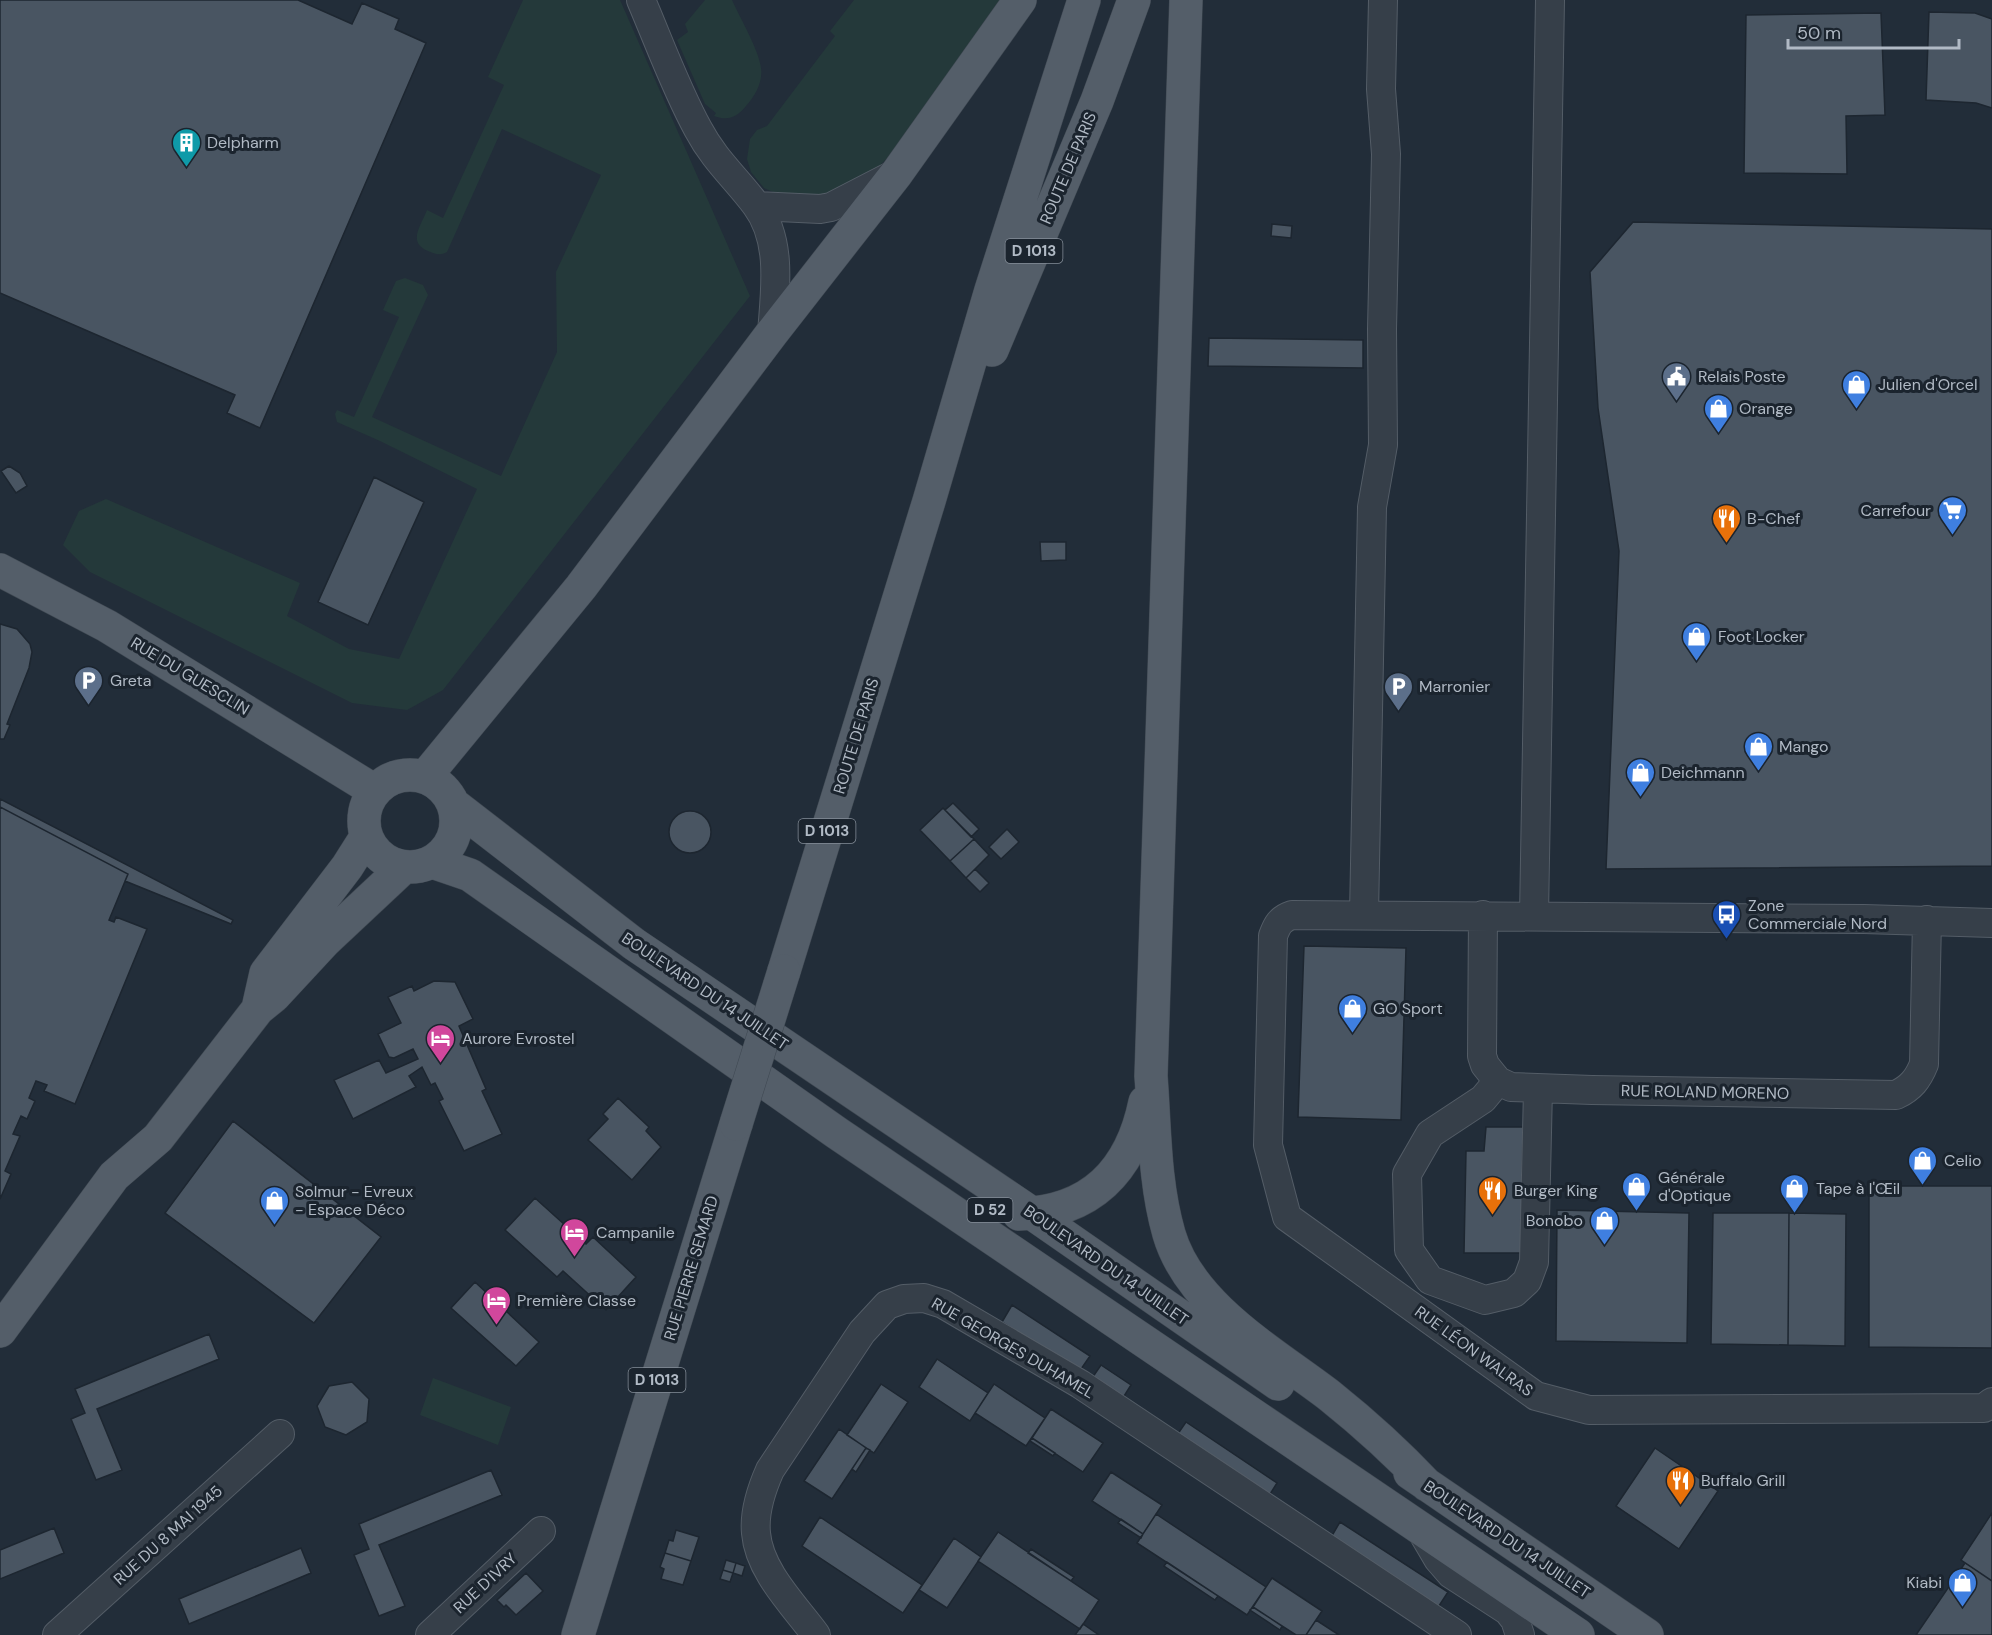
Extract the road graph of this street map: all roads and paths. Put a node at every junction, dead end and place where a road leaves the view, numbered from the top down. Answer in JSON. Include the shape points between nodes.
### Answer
{"nodes":[{"id":1,"x":641,"y":0,"type":"edge"},
{"id":2,"x":1020,"y":0,"type":"edge"},
{"id":3,"x":1084,"y":0,"type":"edge"},
{"id":4,"x":1134,"y":0,"type":"edge"},
{"id":5,"x":1186,"y":0,"type":"edge"},
{"id":6,"x":1383,"y":0,"type":"edge"},
{"id":7,"x":1550,"y":0,"type":"edge"},
{"id":8,"x":897,"y":173,"type":"junction"},
{"id":9,"x":757,"y":206,"type":"junction"},
{"id":10,"x":772,"y":333,"type":"junction"},
{"id":11,"x":929,"y":501,"type":"junction"},
{"id":12,"x":0,"y":570,"type":"edge"},
{"id":13,"x":425,"y":777,"type":"junction"},
{"id":14,"x":375,"y":791,"type":"junction"},
{"id":15,"x":453,"y":804,"type":"junction"},
{"id":16,"x":366,"y":837,"type":"junction"},
{"id":17,"x":418,"y":865,"type":"junction"},
{"id":18,"x":1364,"y":915,"type":"junction"},
{"id":19,"x":1483,"y":915,"type":"junction"},
{"id":20,"x":1534,"y":916,"type":"junction"},
{"id":21,"x":1927,"y":920,"type":"junction"},
{"id":22,"x":1992,"y":923,"type":"edge"},
{"id":23,"x":784,"y":971,"type":"joint"},
{"id":24,"x":258,"y":1009,"type":"junction"},
{"id":25,"x":1150,"y":1076,"type":"junction"},
{"id":26,"x":1498,"y":1080,"type":"junction"},
{"id":27,"x":1538,"y":1089,"type":"junction"},
{"id":28,"x":780,"y":1094,"type":"junction"},
{"id":29,"x":1033,"y":1214,"type":"junction"},
{"id":30,"x":1430,"y":1280,"type":"junction"},
{"id":31,"x":1400,"y":1297,"type":"junction"},
{"id":32,"x":0,"y":1330,"type":"edge"},
{"id":33,"x":1992,"y":1402,"type":"edge"},
{"id":34,"x":280,"y":1434,"type":"dead end"},
{"id":35,"x":1427,"y":1485,"type":"junction"},
{"id":36,"x":1421,"y":1530,"type":"junction"},
{"id":37,"x":541,"y":1531,"type":"dead end"},
{"id":38,"x":57,"y":1635,"type":"edge"},
{"id":39,"x":430,"y":1635,"type":"edge"},
{"id":40,"x":578,"y":1635,"type":"edge"},
{"id":41,"x":816,"y":1635,"type":"edge"},
{"id":42,"x":1457,"y":1635,"type":"edge"},
{"id":43,"x":1520,"y":1635,"type":"edge"},
{"id":44,"x":1578,"y":1635,"type":"edge"},
{"id":45,"x":1647,"y":1635,"type":"edge"}],
"edges":[{"from":1,"to":9,"type":"street","via":[[697,128],[715,158]]},
{"from":2,"to":8,"type":"main road"},
{"from":3,"to":11,"type":"main road","name":"ROUTE DE PARIS","number":"D 1013","via":[[991,290]]},
{"from":4,"to":11,"type":"main road","name":"ROUTE DE PARIS","number":"D 1013","via":[[1097,101]]},
{"from":5,"to":25,"type":"main road"},
{"from":6,"to":18,"type":"street","via":[[1383,445],[1372,507]]},
{"from":7,"to":20,"type":"street"},
{"from":8,"to":9,"type":"street","via":[[831,207]]},
{"from":8,"to":10,"type":"main road"},
{"from":9,"to":10,"type":"street","via":[[769,233],[777,270]]},
{"from":10,"to":13,"type":"main road","via":[[581,587]]},
{"from":11,"to":23,"type":"main road","name":"ROUTE DE PARIS","number":"D 1013"},
{"from":12,"to":14,"type":"main road","name":"RUE DU GUESCLIN","via":[[107,626]]},
{"from":13,"to":14,"type":"main road","via":[[398,776]]},
{"from":13,"to":15,"type":"main road","via":[[437,783]]},
{"from":14,"to":16,"type":"main road","via":[[364,813]]},
{"from":15,"to":17,"type":"main road","via":[[455,831],[450,843],[443,854]]},
{"from":15,"to":29,"type":"main road","name":"BOULEVARD DU 14 JUILLET","via":[[634,944]]},
{"from":16,"to":17,"type":"main road","via":[[372,848],[392,864]]},
{"from":16,"to":24,"type":"main road","via":[[266,973]]},
{"from":17,"to":24,"type":"main road","via":[[326,941]]},
{"from":17,"to":28,"type":"main road","via":[[470,876]]},
{"from":18,"to":19,"type":"street"},
{"from":18,"to":31,"type":"street","name":"RUE LÉON WALRAS","via":[[1292,915],[1277,925],[1271,986],[1269,1145],[1287,1217]]},
{"from":19,"to":20,"type":"street"},
{"from":19,"to":26,"type":"street","via":[[1482,1056]]},
{"from":20,"to":21,"type":"street"},
{"from":21,"to":22,"type":"street"},
{"from":21,"to":27,"type":"street","name":"RUE ROLAND MORENO","via":[[1924,1064],[1909,1089],[1896,1095]]},
{"from":23,"to":40,"type":"main road","name":"RUE PIERRE SEMARD","number":"D 1013","bridge":true},
{"from":24,"to":32,"type":"main road","via":[[158,1138],[114,1176]]},
{"from":25,"to":29,"type":"main road","number":"D 52","via":[[1135,1141],[1120,1167],[1096,1191],[1063,1208]]},
{"from":25,"to":35,"type":"main road","via":[[1161,1201],[1170,1236],[1184,1265],[1207,1296],[1239,1328],[1387,1443]]},
{"from":26,"to":27,"type":"street","name":"RUE ROLAND MORENO","via":[[1511,1087]]},
{"from":26,"to":30,"type":"street","via":[[1483,1099],[1430,1134],[1407,1174],[1409,1250]]},
{"from":27,"to":30,"type":"street","via":[[1534,1262],[1527,1281],[1514,1293],[1485,1300]]},
{"from":28,"to":29,"type":"main road","number":"D 52","via":[[832,1109],[958,1194],[989,1210],[1006,1215]]},
{"from":28,"to":36,"type":"main road"},
{"from":29,"to":35,"type":"main road","name":"BOULEVARD DU 14 JUILLET"},
{"from":30,"to":31,"type":"street"},
{"from":31,"to":33,"type":"street","name":"RUE LÉON WALRAS","via":[[1536,1396],[1589,1410],[1984,1408]]},
{"from":34,"to":38,"type":"street","name":"RUE DU 8 MAI 1945"},
{"from":35,"to":45,"type":"main road","name":"BOULEVARD DU 14 JUILLET"},
{"from":36,"to":43,"type":"street","via":[[1451,1574],[1508,1611]]},
{"from":36,"to":44,"type":"main road"},
{"from":37,"to":39,"type":"street","name":"RUE D'IVRY"},
{"from":41,"to":42,"type":"street","name":"RUE GEORGES DUHAMEL","via":[[763,1560],[756,1532],[764,1485],[770,1470],[862,1332],[887,1305],[924,1298],[943,1304],[1080,1384]]}]}
